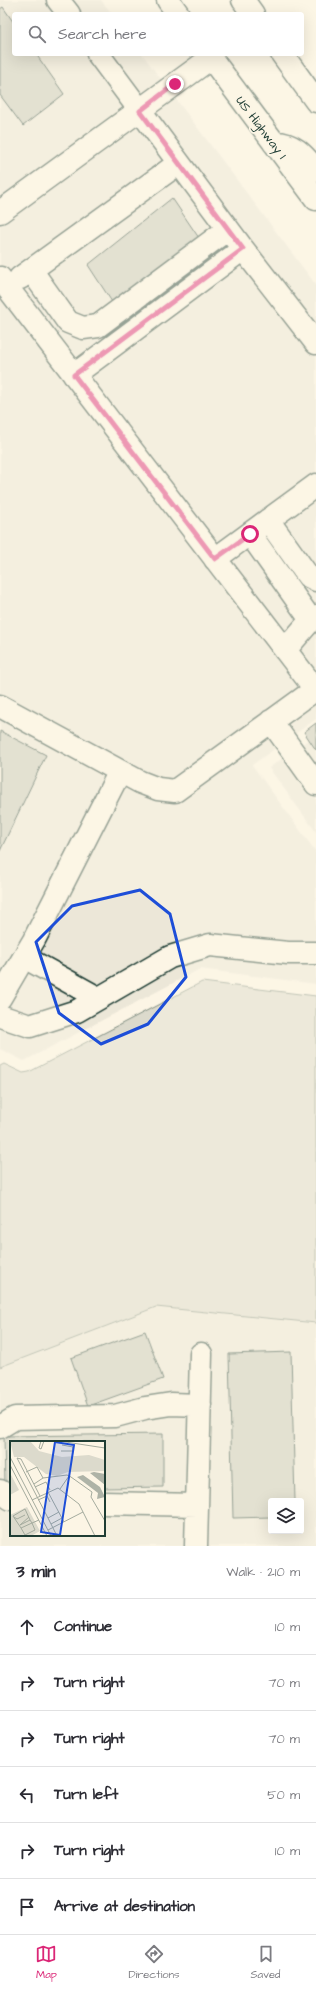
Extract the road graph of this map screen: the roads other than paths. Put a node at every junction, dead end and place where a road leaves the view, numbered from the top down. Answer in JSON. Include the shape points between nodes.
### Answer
{"nodes":[{"id":1,"x":58,"y":0,"type":"edge"},
{"id":2,"x":168,"y":0,"type":"edge"},
{"id":3,"x":243,"y":0,"type":"edge"},
{"id":4,"x":67,"y":12,"type":"edge"},
{"id":5,"x":177,"y":12,"type":"edge"},
{"id":6,"x":252,"y":12,"type":"edge"},
{"id":7,"x":99,"y":56,"type":"edge"},
{"id":8,"x":210,"y":56,"type":"edge"},
{"id":9,"x":283,"y":56,"type":"edge"},
{"id":10,"x":316,"y":101,"type":"edge"},
{"id":11,"x":140,"y":111,"type":"junction"},
{"id":12,"x":274,"y":143,"type":"junction"},
{"id":13,"x":180,"y":163,"type":"junction"},
{"id":14,"x":316,"y":170,"type":"edge"},
{"id":15,"x":316,"y":199,"type":"edge"},
{"id":16,"x":0,"y":212,"type":"edge"},
{"id":17,"x":228,"y":228,"type":"junction"},
{"id":18,"x":243,"y":249,"type":"junction"},
{"id":19,"x":31,"y":270,"type":"junction"},
{"id":20,"x":3,"y":283,"type":"edge"},
{"id":21,"x":316,"y":343,"type":"edge"},
{"id":22,"x":74,"y":375,"type":"junction"},
{"id":23,"x":316,"y":485,"type":"edge"},
{"id":24,"x":268,"y":520,"type":"junction"},
{"id":25,"x":250,"y":534,"type":"junction"},
{"id":26,"x":215,"y":559,"type":"junction"},
{"id":27,"x":316,"y":580,"type":"edge"},
{"id":28,"x":314,"y":618,"type":"edge"},
{"id":29,"x":285,"y":650,"type":"junction"},
{"id":30,"x":315,"y":689,"type":"edge"},
{"id":31,"x":0,"y":706,"type":"edge"},
{"id":32,"x":271,"y":721,"type":"junction"},
{"id":33,"x":120,"y":771,"type":"junction"},
{"id":34,"x":316,"y":784,"type":"edge"},
{"id":35,"x":316,"y":953,"type":"edge"},
{"id":36,"x":24,"y":958,"type":"junction"},
{"id":37,"x":0,"y":998,"type":"edge"},
{"id":38,"x":98,"y":998,"type":"junction"},
{"id":39,"x":0,"y":1016,"type":"edge"},
{"id":40,"x":201,"y":1354,"type":"dead end"},
{"id":41,"x":200,"y":1405,"type":"junction"},
{"id":42,"x":0,"y":1427,"type":"edge"},
{"id":43,"x":0,"y":1491,"type":"edge"},
{"id":44,"x":10,"y":1498,"type":"edge"},
{"id":45,"x":105,"y":1503,"type":"edge"},
{"id":46,"x":197,"y":1505,"type":"junction"},
{"id":47,"x":196,"y":1546,"type":"edge"}],
"edges":[{"from":1,"to":4,"type":"main road"},
{"from":2,"to":5,"type":"main road"},
{"from":3,"to":6,"type":"main road"},
{"from":7,"to":11,"type":"main road"},
{"from":8,"to":11,"type":"main road"},
{"from":8,"to":12,"type":"main road","name":"US Highway 1"},
{"from":9,"to":10,"type":"main road"},
{"from":11,"to":13,"type":"main road"},
{"from":11,"to":16,"type":"main road"},
{"from":12,"to":14,"type":"main road","via":[[281,143],[300,152]]},
{"from":12,"to":15,"type":"main road","name":"US Highway 1"},
{"from":13,"to":17,"type":"main road"},
{"from":13,"to":19,"type":"main road"},
{"from":17,"to":18,"type":"main road"},
{"from":17,"to":19,"type":"main road","via":[[98,326],[83,328],[68,322]]},
{"from":18,"to":21,"type":"main road"},
{"from":18,"to":22,"type":"main road"},
{"from":19,"to":20,"type":"main road"},
{"from":20,"to":22,"type":"main road"},
{"from":22,"to":26,"type":"main road"},
{"from":23,"to":24,"type":"main road"},
{"from":24,"to":25,"type":"main road"},
{"from":24,"to":27,"type":"main road","via":[[308,576]]},
{"from":25,"to":26,"type":"main road"},
{"from":25,"to":28,"type":"main road"},
{"from":26,"to":29,"type":"main road"},
{"from":28,"to":29,"type":"main road"},
{"from":29,"to":30,"type":"main road"},
{"from":30,"to":32,"type":"main road"},
{"from":31,"to":33,"type":"main road"},
{"from":32,"to":33,"type":"main road","via":[[175,791],[158,789]]},
{"from":32,"to":34,"type":"main road"},
{"from":33,"to":36,"type":"main road"},
{"from":35,"to":38,"type":"main road","via":[[288,954],[210,945],[170,957]]},
{"from":36,"to":37,"type":"main road"},
{"from":36,"to":38,"type":"main road"},
{"from":38,"to":39,"type":"main road","via":[[77,1011],[30,1026]]},
{"from":40,"to":41,"type":"main road"},
{"from":41,"to":42,"type":"main road","via":[[164,1405],[115,1416],[15,1418]]},
{"from":41,"to":46,"type":"main road"},
{"from":43,"to":44,"type":"main road"},
{"from":45,"to":46,"type":"main road"},
{"from":46,"to":47,"type":"main road"}]}
